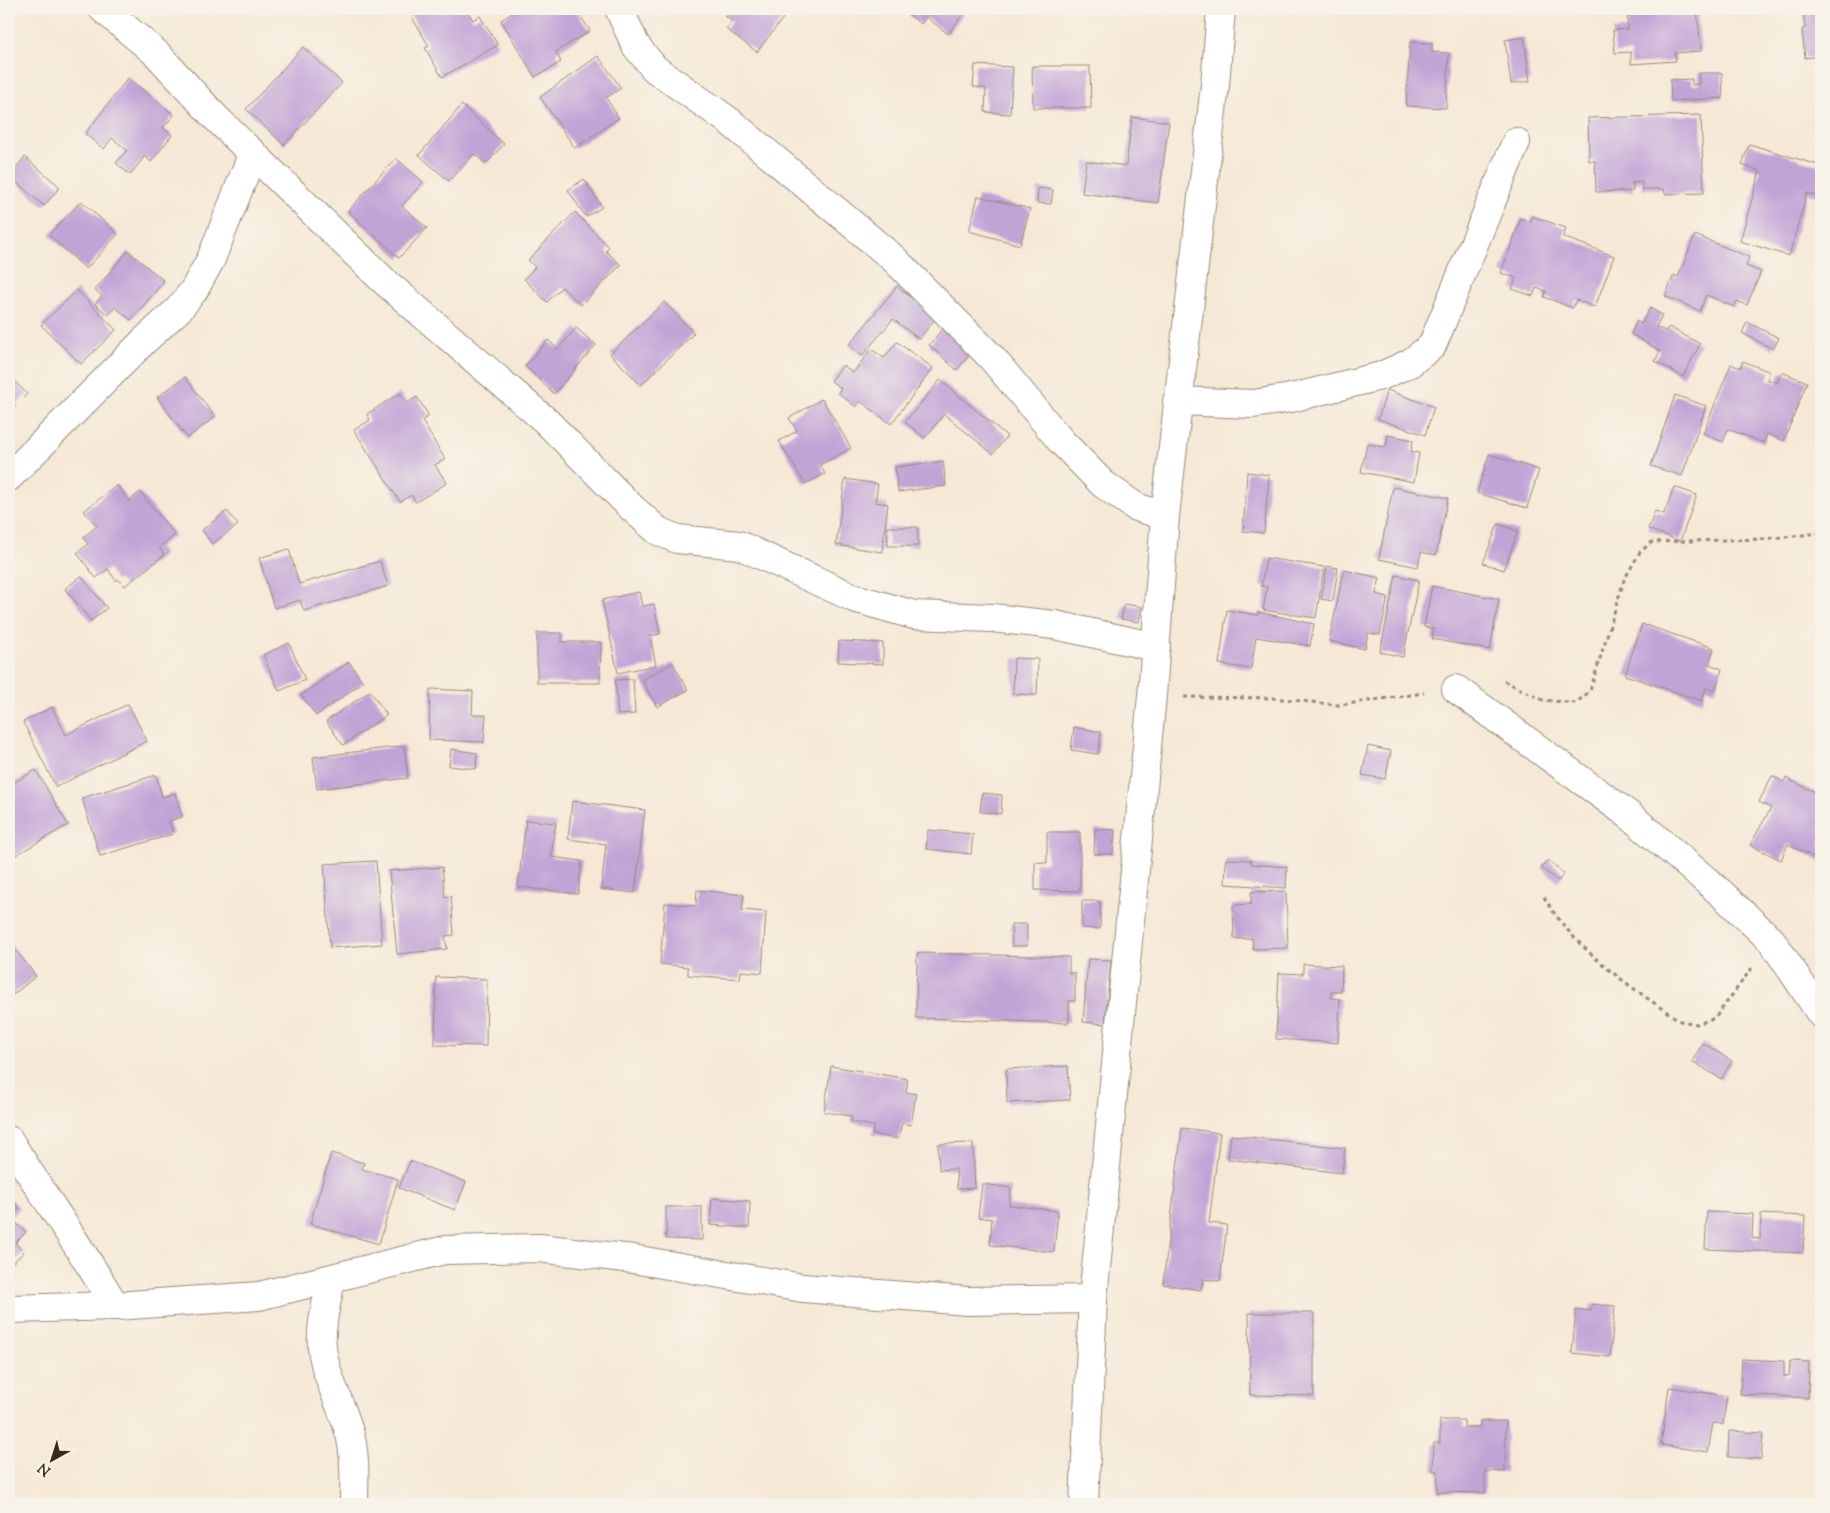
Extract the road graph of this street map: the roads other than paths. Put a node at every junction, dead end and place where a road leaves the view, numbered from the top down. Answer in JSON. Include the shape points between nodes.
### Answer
{"nodes":[{"id":1,"x":103,"y":9,"type":"edge"},
{"id":2,"x":619,"y":9,"type":"edge"},
{"id":3,"x":1221,"y":9,"type":"edge"},
{"id":4,"x":1516,"y":142,"type":"dead end"},
{"id":5,"x":253,"y":153,"type":"junction"},
{"id":6,"x":1177,"y":401,"type":"junction"},
{"id":7,"x":9,"y":477,"type":"edge"},
{"id":8,"x":1165,"y":516,"type":"junction"},
{"id":9,"x":1156,"y":647,"type":"junction"},
{"id":10,"x":1456,"y":689,"type":"road end"},
{"id":11,"x":1821,"y":1014,"type":"edge"},
{"id":12,"x":9,"y":1140,"type":"edge"},
{"id":13,"x":331,"y":1280,"type":"junction"},
{"id":14,"x":1092,"y":1299,"type":"junction"},
{"id":15,"x":115,"y":1306,"type":"junction"},
{"id":16,"x":9,"y":1309,"type":"edge"},
{"id":17,"x":354,"y":1504,"type":"edge"},
{"id":18,"x":1084,"y":1504,"type":"edge"}],
"edges":[{"from":1,"to":5,"type":"street","via":[[157,54]]},
{"from":2,"to":8,"type":"street","via":[[636,46],[655,69],[729,121],[894,259],[992,358],[1061,441],[1103,484],[1136,507]]},
{"from":3,"to":6,"type":"street","via":[[1215,85]]},
{"from":4,"to":6,"type":"street","via":[[1432,346],[1381,376],[1292,398],[1253,404]]},
{"from":5,"to":7,"type":"street","via":[[211,259],[194,290]]},
{"from":5,"to":9,"type":"street","via":[[383,280],[546,421],[658,530],[677,539],[739,545],[854,598],[914,615],[992,618],[1055,625]]},
{"from":6,"to":8,"type":"street"},
{"from":8,"to":9,"type":"street"},
{"from":9,"to":14,"type":"street"},
{"from":10,"to":11,"type":"street","via":[[1629,815],[1721,893],[1772,941]]},
{"from":12,"to":15,"type":"street","via":[[85,1254]]},
{"from":13,"to":14,"type":"street","via":[[445,1250],[539,1248],[634,1259],[803,1288],[968,1301]]},
{"from":13,"to":15,"type":"street","via":[[259,1296]]},
{"from":13,"to":17,"type":"street","via":[[322,1347],[351,1439]]},
{"from":14,"to":18,"type":"street"},
{"from":15,"to":16,"type":"street"}]}
